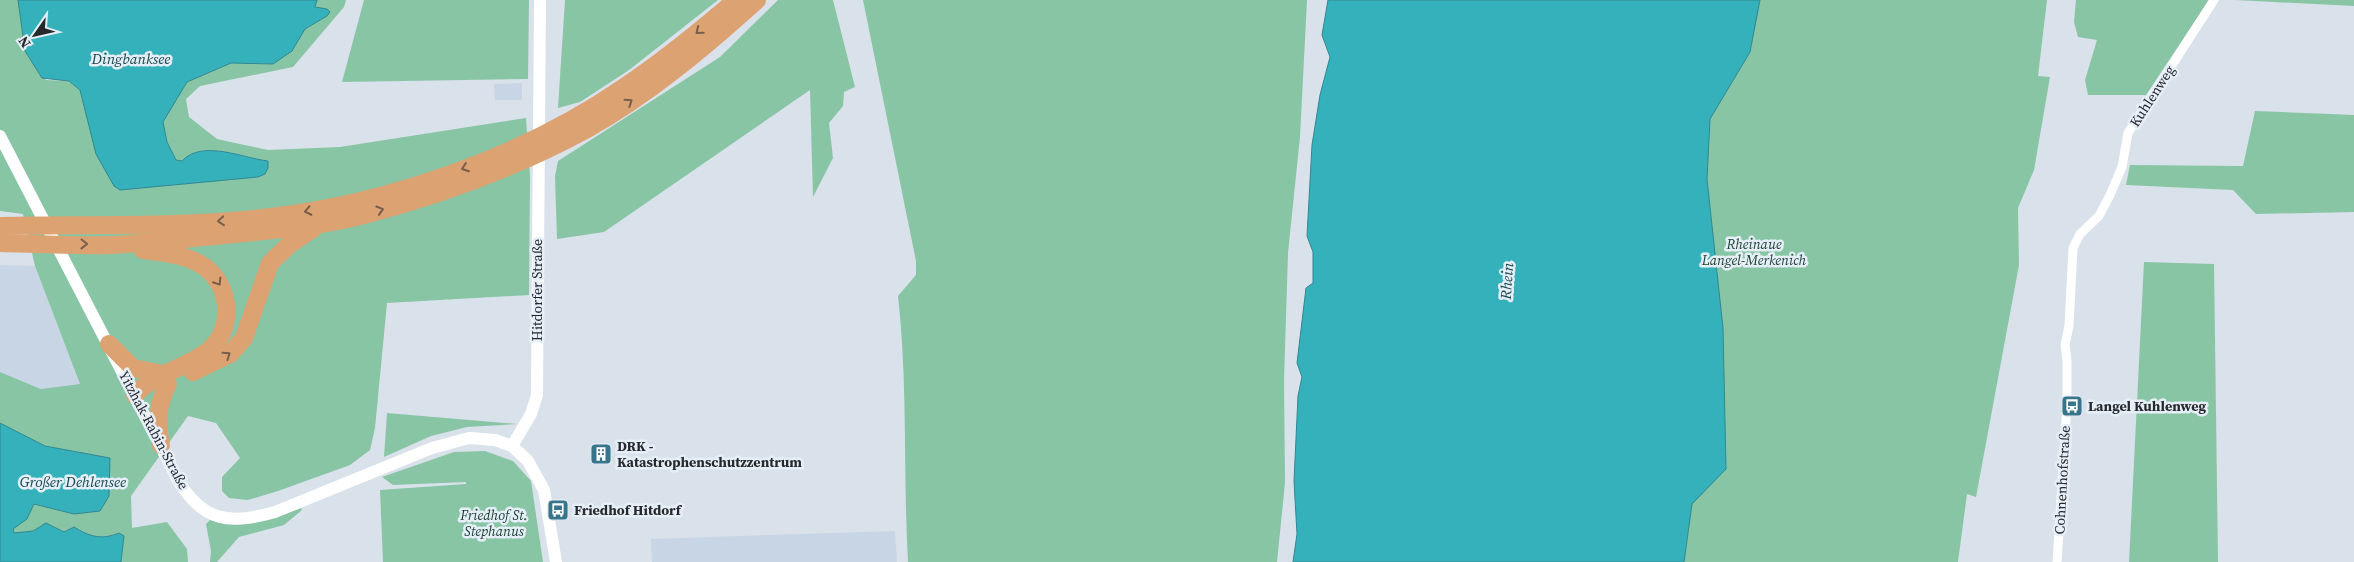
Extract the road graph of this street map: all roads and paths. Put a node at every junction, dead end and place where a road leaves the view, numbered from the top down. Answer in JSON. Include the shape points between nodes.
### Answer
{"nodes":[{"id":1,"x":540,"y":0,"type":"edge"},
{"id":2,"x":736,"y":0,"type":"edge"},
{"id":3,"x":757,"y":0,"type":"edge"},
{"id":4,"x":2214,"y":0,"type":"edge"},
{"id":5,"x":565,"y":131,"type":"junction"},
{"id":6,"x":0,"y":136,"type":"edge"},
{"id":7,"x":510,"y":158,"type":"junction"},
{"id":8,"x":321,"y":224,"type":"junction"},
{"id":9,"x":0,"y":226,"type":"edge"},
{"id":10,"x":0,"y":243,"type":"edge"},
{"id":11,"x":110,"y":245,"type":"junction"},
{"id":12,"x":2073,"y":248,"type":"joint"},
{"id":13,"x":109,"y":344,"type":"junction"},
{"id":14,"x":165,"y":380,"type":"junction"},
{"id":15,"x":135,"y":395,"type":"junction"},
{"id":16,"x":161,"y":445,"type":"junction"},
{"id":17,"x":512,"y":446,"type":"junction"},
{"id":18,"x":556,"y":562,"type":"edge"},
{"id":19,"x":2057,"y":562,"type":"edge"}],
"edges":[{"from":1,"to":17,"type":"street","name":"Hitdorfer Straße","via":[[537,395],[531,414]]},
{"from":2,"to":5,"type":"highway","one_way":true,"via":[[687,41]]},
{"from":5,"to":3,"type":"highway","one_way":true,"via":[[631,100],[725,29]]},
{"from":4,"to":12,"type":"street","name":"Kuhlenweg","via":[[2128,133],[2122,167],[2110,195],[2099,216],[2080,234]]},
{"from":5,"to":7,"type":"highway"},
{"from":6,"to":13,"type":"street","name":"Yitzhak-Rabin-Straße"},
{"from":8,"to":7,"type":"highway","one_way":true,"via":[[396,206],[486,176]]},
{"from":7,"to":9,"type":"highway","one_way":true,"via":[[401,190],[297,214],[193,224]]},
{"from":8,"to":11,"type":"highway"},
{"from":14,"to":8,"type":"highway","one_way":true,"via":[[230,354],[244,338],[270,264],[290,244]]},
{"from":10,"to":11,"type":"highway","one_way":true},
{"from":11,"to":14,"type":"highway","one_way":true,"via":[[184,255],[208,269],[226,298],[221,336],[209,351]]},
{"from":12,"to":19,"type":"street","name":"Cohnenhofstraße","via":[[2069,326],[2064,345],[2067,404]]},
{"from":13,"to":14,"type":"highway","via":[[133,368]]},
{"from":13,"to":15,"type":"street","name":"Yitzhak-Rabin-Straße"},
{"from":14,"to":15,"type":"highway","via":[[148,394]]},
{"from":14,"to":16,"type":"highway","via":[[158,424]]},
{"from":15,"to":16,"type":"street","name":"Yitzhak-Rabin-Straße"},
{"from":16,"to":17,"type":"street","name":"Yitzhak-Rabin-Straße","via":[[178,480],[196,504],[213,515],[238,520],[275,512],[452,442],[478,438]]},
{"from":17,"to":18,"type":"street","via":[[528,461],[544,490]]}]}
